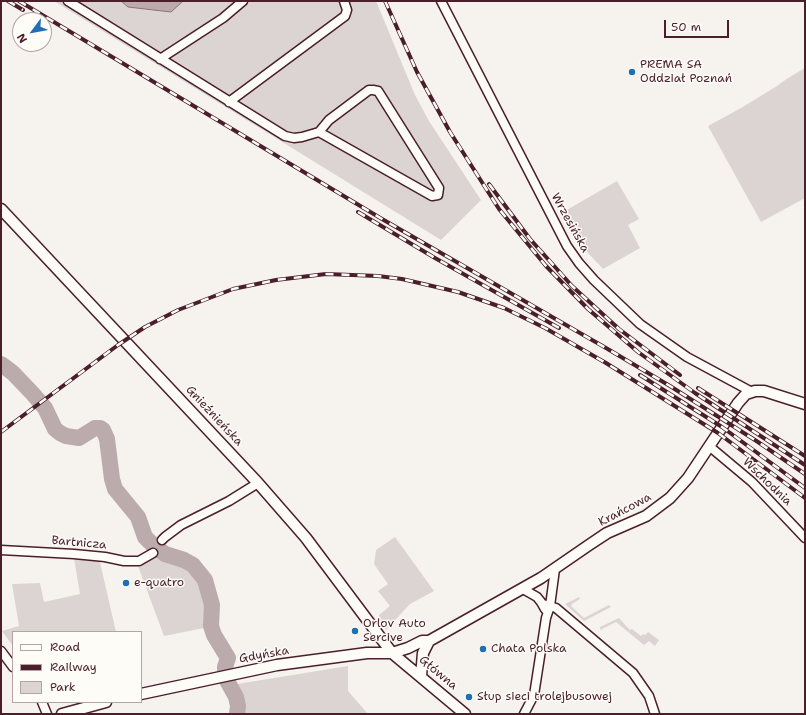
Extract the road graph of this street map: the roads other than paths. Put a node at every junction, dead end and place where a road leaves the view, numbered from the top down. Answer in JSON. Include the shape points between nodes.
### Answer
{"nodes":[{"id":1,"x":68,"y":1,"type":"edge"},
{"id":2,"x":243,"y":1,"type":"edge"},
{"id":3,"x":344,"y":1,"type":"edge"},
{"id":4,"x":440,"y":1,"type":"edge"},
{"id":5,"x":160,"y":59,"type":"junction"},
{"id":6,"x":229,"y":102,"type":"junction"},
{"id":7,"x":319,"y":132,"type":"junction"},
{"id":8,"x":1,"y":209,"type":"edge"},
{"id":9,"x":752,"y":392,"type":"junction"},
{"id":10,"x":805,"y":404,"type":"edge"},
{"id":11,"x":709,"y":446,"type":"junction"},
{"id":12,"x":258,"y":483,"type":"junction"},
{"id":13,"x":805,"y":538,"type":"edge"},
{"id":14,"x":162,"y":540,"type":"dead end"},
{"id":15,"x":1,"y":550,"type":"edge"},
{"id":16,"x":153,"y":553,"type":"dead end"},
{"id":17,"x":555,"y":569,"type":"junction"},
{"id":18,"x":523,"y":589,"type":"junction"},
{"id":19,"x":546,"y":605,"type":"junction"},
{"id":20,"x":429,"y":641,"type":"junction"},
{"id":21,"x":1,"y":651,"type":"edge"},
{"id":22,"x":392,"y":653,"type":"junction"},
{"id":23,"x":423,"y":653,"type":"junction"},
{"id":24,"x":12,"y":666,"type":"edge"},
{"id":25,"x":421,"y":676,"type":"junction"},
{"id":26,"x":142,"y":694,"type":"edge"},
{"id":27,"x":42,"y":703,"type":"edge"},
{"id":28,"x":102,"y":703,"type":"edge"},
{"id":29,"x":47,"y":714,"type":"edge"},
{"id":30,"x":62,"y":714,"type":"edge"},
{"id":31,"x":465,"y":714,"type":"edge"},
{"id":32,"x":524,"y":714,"type":"edge"},
{"id":33,"x":655,"y":714,"type":"edge"}],
"edges":[{"from":1,"to":5,"type":"street"},
{"from":2,"to":5,"type":"street","via":[[223,18]]},
{"from":3,"to":6,"type":"street","via":[[347,10],[345,16]]},
{"from":4,"to":9,"type":"street","name":"Wrzesińska","via":[[560,233],[579,263],[640,324],[687,357]]},
{"from":5,"to":6,"type":"street"},
{"from":6,"to":7,"type":"street","via":[[285,136],[298,138]]},
{"from":7,"to":7,"type":"street","via":[[329,120],[369,90],[378,91],[439,188],[438,195],[432,196]]},
{"from":8,"to":12,"type":"street","name":"Gnieźnieńska"},
{"from":9,"to":10,"type":"street","via":[[769,392]]},
{"from":9,"to":11,"type":"street","name":"Krańcowa","via":[[742,398]]},
{"from":11,"to":13,"type":"street","name":"Wschodnia","via":[[752,482]]},
{"from":11,"to":17,"type":"street","name":"Krańcowa","via":[[680,487],[659,507],[588,544]]},
{"from":12,"to":14,"type":"street","via":[[180,526]]},
{"from":12,"to":22,"type":"street","name":"Gnieźnieńska","via":[[306,538]]},
{"from":15,"to":16,"type":"street","name":"Bartnicza","via":[[74,554],[124,561],[139,561]]},
{"from":17,"to":18,"type":"street","name":"Krańcowa"},
{"from":17,"to":19,"type":"street"},
{"from":18,"to":19,"type":"street"},
{"from":18,"to":20,"type":"street","name":"Krańcowa"},
{"from":19,"to":32,"type":"street","via":[[534,695]]},
{"from":19,"to":33,"type":"street","via":[[556,608],[633,673],[649,696]]},
{"from":20,"to":22,"type":"street","name":"Krańcowa","via":[[422,641]]},
{"from":20,"to":23,"type":"street"},
{"from":21,"to":24,"type":"street"},
{"from":22,"to":23,"type":"street","via":[[408,658]]},
{"from":22,"to":25,"type":"street","name":"Główna"},
{"from":22,"to":26,"type":"street","name":"Gdyńska","via":[[373,652],[277,665]]},
{"from":23,"to":25,"type":"street"},
{"from":25,"to":31,"type":"street","name":"Główna"},
{"from":27,"to":29,"type":"street"},
{"from":28,"to":30,"type":"street"}]}
